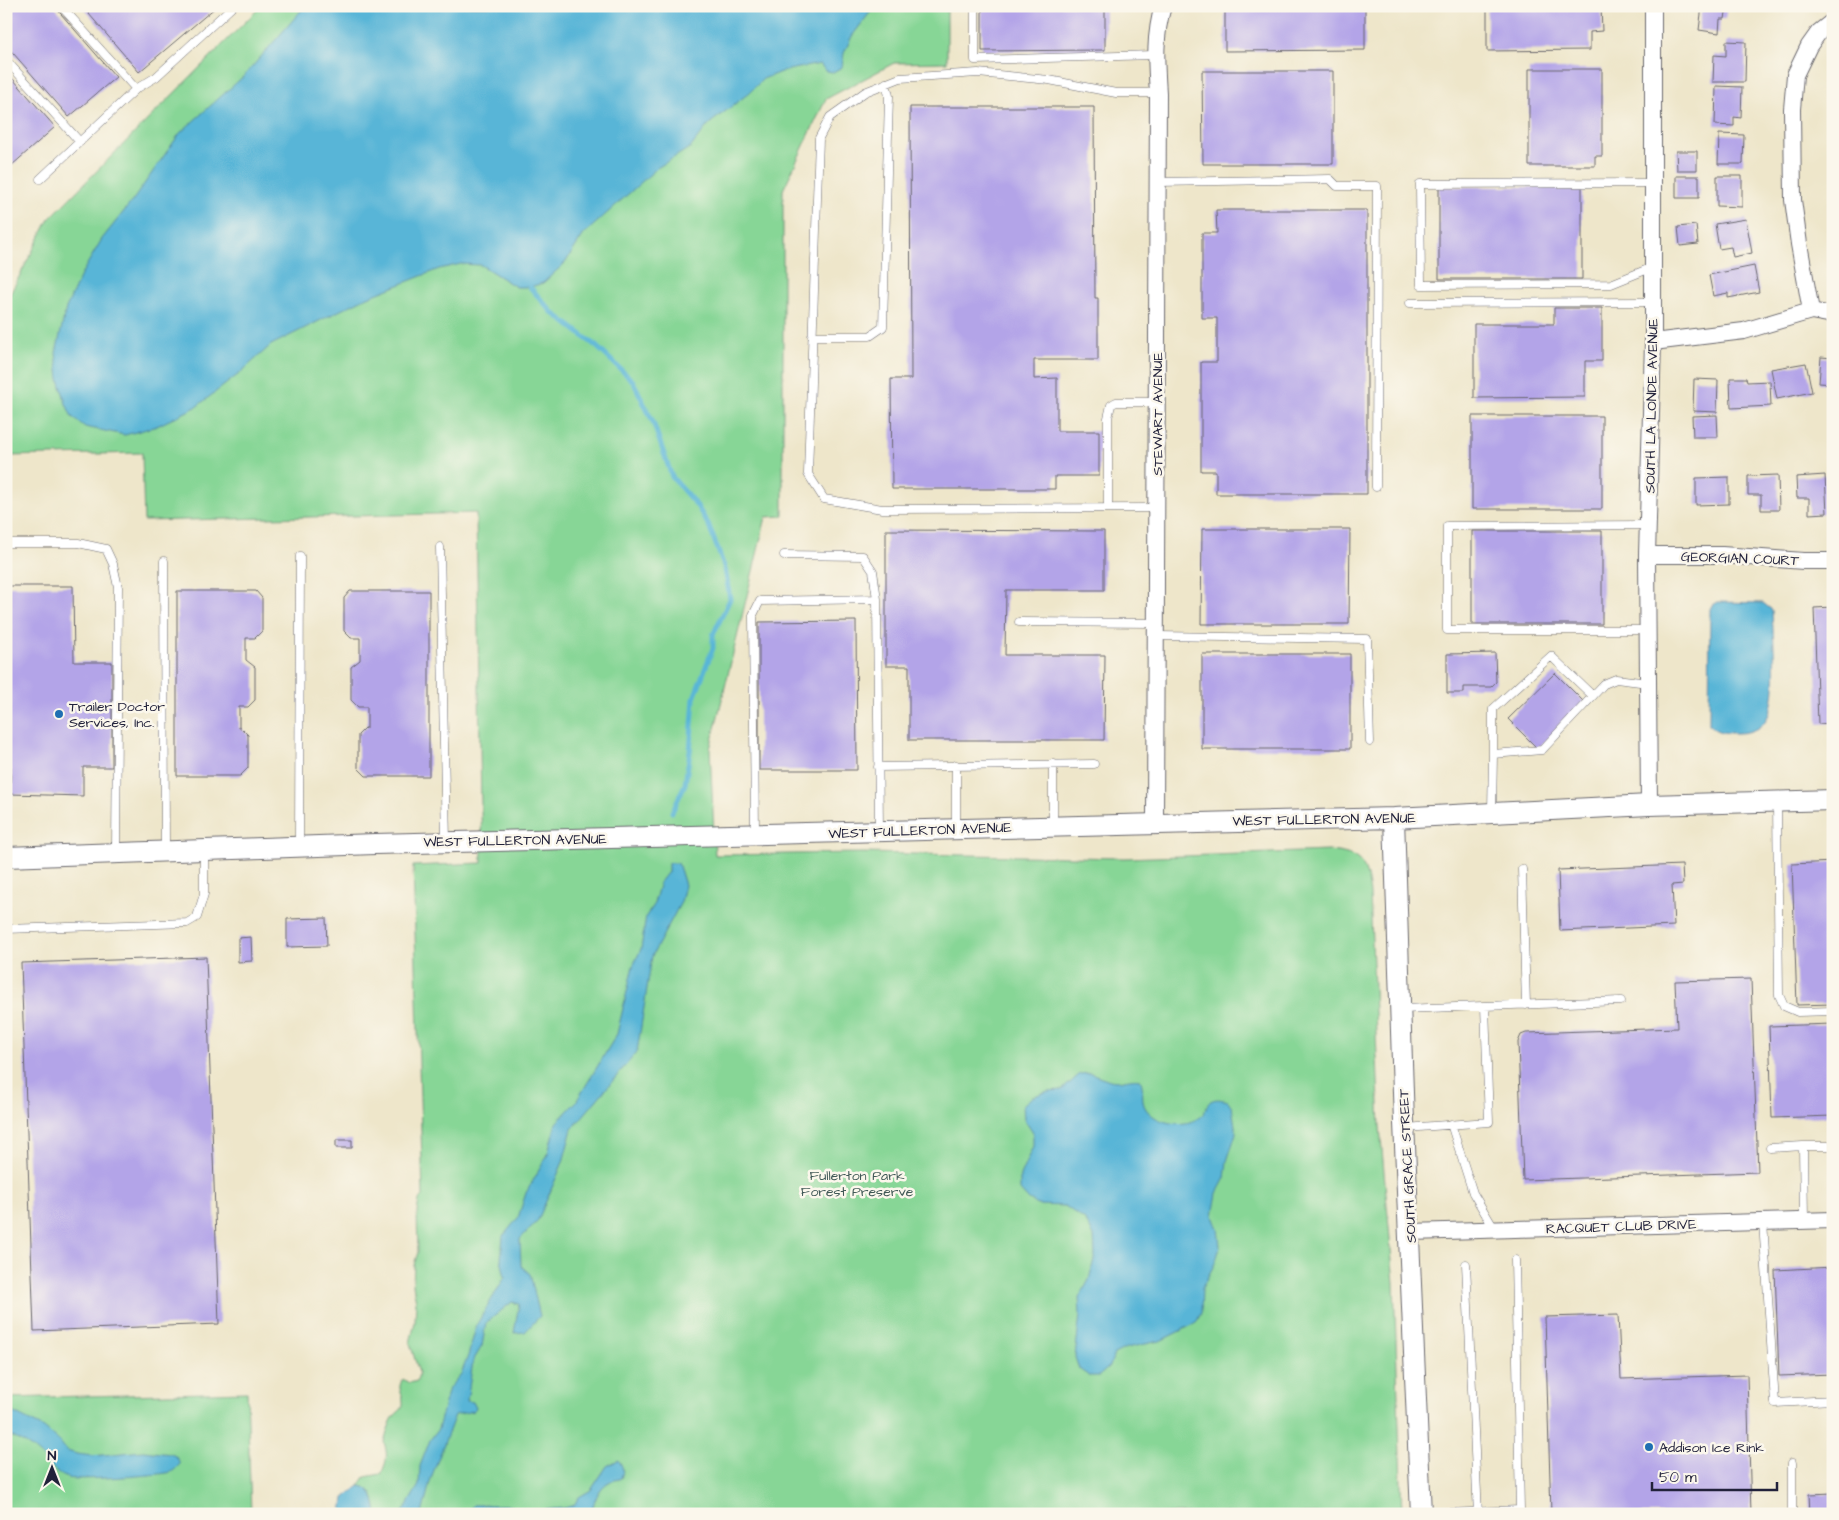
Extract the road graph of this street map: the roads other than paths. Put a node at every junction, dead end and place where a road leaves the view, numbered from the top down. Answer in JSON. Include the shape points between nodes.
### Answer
{"nodes":[{"id":1,"x":61,"y":6,"type":"edge"},
{"id":2,"x":233,"y":6,"type":"edge"},
{"id":3,"x":975,"y":6,"type":"edge"},
{"id":4,"x":1163,"y":6,"type":"edge"},
{"id":5,"x":1653,"y":6,"type":"edge"},
{"id":6,"x":1833,"y":21,"type":"edge"},
{"id":7,"x":1155,"y":55,"type":"junction"},
{"id":8,"x":6,"y":60,"type":"edge"},
{"id":9,"x":886,"y":83,"type":"junction"},
{"id":10,"x":136,"y":89,"type":"junction"},
{"id":11,"x":1158,"y":93,"type":"junction"},
{"id":12,"x":80,"y":142,"type":"junction"},
{"id":13,"x":40,"y":180,"type":"dead end"},
{"id":14,"x":1158,"y":182,"type":"junction"},
{"id":15,"x":1653,"y":183,"type":"junction"},
{"id":16,"x":1653,"y":266,"type":"junction"},
{"id":17,"x":1652,"y":302,"type":"junction"},
{"id":18,"x":1410,"y":303,"type":"dead end"},
{"id":19,"x":1811,"y":311,"type":"junction"},
{"id":20,"x":1833,"y":315,"type":"edge"},
{"id":21,"x":812,"y":336,"type":"junction"},
{"id":22,"x":1652,"y":342,"type":"junction"},
{"id":23,"x":1157,"y":402,"type":"junction"},
{"id":24,"x":1376,"y":487,"type":"dead end"},
{"id":25,"x":1108,"y":508,"type":"junction"},
{"id":26,"x":1156,"y":508,"type":"junction"},
{"id":27,"x":1648,"y":525,"type":"junction"},
{"id":28,"x":6,"y":543,"type":"edge"},
{"id":29,"x":440,"y":546,"type":"dead end"},
{"id":30,"x":784,"y":555,"type":"dead end"},
{"id":31,"x":300,"y":556,"type":"dead end"},
{"id":32,"x":1647,"y":556,"type":"junction"},
{"id":33,"x":164,"y":561,"type":"dead end"},
{"id":34,"x":1833,"y":561,"type":"edge"},
{"id":35,"x":876,"y":599,"type":"junction"},
{"id":36,"x":1020,"y":622,"type":"dead end"},
{"id":37,"x":1156,"y":630,"type":"junction"},
{"id":38,"x":1648,"y":630,"type":"junction"},
{"id":39,"x":1648,"y":684,"type":"junction"},
{"id":40,"x":1593,"y":696,"type":"junction"},
{"id":41,"x":1370,"y":742,"type":"dead end"},
{"id":42,"x":1493,"y":754,"type":"junction"},
{"id":43,"x":1053,"y":764,"type":"junction"},
{"id":44,"x":1094,"y":764,"type":"dead end"},
{"id":45,"x":956,"y":766,"type":"junction"},
{"id":46,"x":878,"y":767,"type":"junction"},
{"id":47,"x":1833,"y":800,"type":"edge"},
{"id":48,"x":1777,"y":802,"type":"junction"},
{"id":49,"x":1649,"y":805,"type":"junction"},
{"id":50,"x":1492,"y":814,"type":"junction"},
{"id":51,"x":1394,"y":818,"type":"junction"},
{"id":52,"x":1156,"y":823,"type":"junction"},
{"id":53,"x":1053,"y":826,"type":"junction"},
{"id":54,"x":956,"y":828,"type":"junction"},
{"id":55,"x":879,"y":831,"type":"junction"},
{"id":56,"x":755,"y":835,"type":"junction"},
{"id":57,"x":446,"y":842,"type":"junction"},
{"id":58,"x":299,"y":846,"type":"junction"},
{"id":59,"x":204,"y":850,"type":"junction"},
{"id":60,"x":165,"y":851,"type":"junction"},
{"id":61,"x":116,"y":853,"type":"junction"},
{"id":62,"x":6,"y":856,"type":"edge"},
{"id":63,"x":1522,"y":869,"type":"dead end"},
{"id":64,"x":6,"y":929,"type":"edge"},
{"id":65,"x":1622,"y":1002,"type":"dead end"},
{"id":66,"x":1526,"y":1005,"type":"junction"},
{"id":67,"x":1485,"y":1006,"type":"junction"},
{"id":68,"x":1401,"y":1009,"type":"junction"},
{"id":69,"x":1833,"y":1011,"type":"edge"},
{"id":70,"x":1451,"y":1124,"type":"junction"},
{"id":71,"x":1405,"y":1128,"type":"junction"},
{"id":72,"x":1803,"y":1146,"type":"junction"},
{"id":73,"x":1833,"y":1146,"type":"edge"},
{"id":74,"x":1770,"y":1148,"type":"dead end"},
{"id":75,"x":1833,"y":1220,"type":"edge"},
{"id":76,"x":1804,"y":1221,"type":"junction"},
{"id":77,"x":1762,"y":1222,"type":"junction"},
{"id":78,"x":1496,"y":1230,"type":"junction"},
{"id":79,"x":1410,"y":1232,"type":"junction"},
{"id":80,"x":1515,"y":1260,"type":"dead end"},
{"id":81,"x":1466,"y":1264,"type":"dead end"},
{"id":82,"x":1833,"y":1400,"type":"edge"},
{"id":83,"x":1792,"y":1463,"type":"dead end"},
{"id":84,"x":1521,"y":1512,"type":"edge"},
{"id":85,"x":1478,"y":1513,"type":"edge"},
{"id":86,"x":1414,"y":1514,"type":"edge"},
{"id":87,"x":1421,"y":1514,"type":"edge"},
{"id":88,"x":1792,"y":1514,"type":"edge"}],
"edges":[{"from":1,"to":10,"type":"lane"},
{"from":2,"to":10,"type":"lane","via":[[156,77]]},
{"from":3,"to":7,"type":"lane","via":[[975,60]]},
{"from":4,"to":7,"type":"street","name":"STEWART AVENUE","via":[[1157,25]]},
{"from":5,"to":15,"type":"street","name":"SOUTH LA LONDE AVENUE"},
{"from":6,"to":19,"type":"street","via":[[1819,32],[1805,53],[1795,75],[1792,109],[1792,200]]},
{"from":7,"to":11,"type":"street","name":"STEWART AVENUE"},
{"from":8,"to":12,"type":"lane"},
{"from":9,"to":11,"type":"lane","via":[[900,78],[978,73],[1050,80],[1116,93]]},
{"from":9,"to":21,"type":"lane","via":[[865,92],[830,117],[819,138]]},
{"from":9,"to":21,"type":"lane","via":[[889,96],[883,327],[870,336]]},
{"from":10,"to":12,"type":"lane"},
{"from":11,"to":14,"type":"street","name":"STEWART AVENUE"},
{"from":12,"to":13,"type":"lane"},
{"from":14,"to":23,"type":"street","name":"STEWART AVENUE"},
{"from":14,"to":24,"type":"lane","via":[[1330,179],[1337,186],[1376,186]]},
{"from":15,"to":16,"type":"street","name":"SOUTH LA LONDE AVENUE"},
{"from":15,"to":16,"type":"lane","via":[[1420,184],[1421,285],[1611,284]]},
{"from":16,"to":17,"type":"street","name":"SOUTH LA LONDE AVENUE"},
{"from":17,"to":18,"type":"lane"},
{"from":17,"to":22,"type":"street","name":"SOUTH LA LONDE AVENUE"},
{"from":19,"to":20,"type":"street"},
{"from":19,"to":22,"type":"street","via":[[1744,331]]},
{"from":21,"to":25,"type":"lane","via":[[808,474],[824,499],[882,510]]},
{"from":22,"to":27,"type":"street","name":"SOUTH LA LONDE AVENUE"},
{"from":23,"to":25,"type":"lane","via":[[1116,402],[1111,405],[1108,418]]},
{"from":23,"to":26,"type":"street","name":"STEWART AVENUE"},
{"from":25,"to":26,"type":"lane"},
{"from":26,"to":37,"type":"street","name":"STEWART AVENUE"},
{"from":27,"to":32,"type":"street","name":"SOUTH LA LONDE AVENUE"},
{"from":27,"to":38,"type":"lane","via":[[1447,526],[1447,630]]},
{"from":28,"to":61,"type":"lane","via":[[78,543],[106,549],[113,564],[118,587]]},
{"from":29,"to":57,"type":"lane"},
{"from":30,"to":35,"type":"lane","via":[[863,556],[873,571]]},
{"from":31,"to":58,"type":"lane"},
{"from":32,"to":34,"type":"street","name":"GEORGIAN COURT","via":[[1722,555]]},
{"from":32,"to":38,"type":"street","name":"SOUTH LA LONDE AVENUE"},
{"from":33,"to":60,"type":"lane"},
{"from":35,"to":46,"type":"lane"},
{"from":35,"to":56,"type":"lane","via":[[760,601],[753,615]]},
{"from":36,"to":37,"type":"lane"},
{"from":37,"to":41,"type":"lane","via":[[1367,639]]},
{"from":37,"to":52,"type":"street","name":"STEWART AVENUE"},
{"from":38,"to":39,"type":"street","name":"SOUTH LA LONDE AVENUE"},
{"from":39,"to":40,"type":"lane","via":[[1616,679],[1604,684]]},
{"from":39,"to":49,"type":"street","name":"SOUTH LA LONDE AVENUE"},
{"from":40,"to":42,"type":"lane","via":[[1542,750]]},
{"from":40,"to":42,"type":"lane","via":[[1551,656],[1493,709]]},
{"from":42,"to":50,"type":"lane"},
{"from":43,"to":44,"type":"lane"},
{"from":43,"to":45,"type":"lane"},
{"from":43,"to":53,"type":"lane"},
{"from":45,"to":46,"type":"lane"},
{"from":45,"to":54,"type":"lane"},
{"from":46,"to":55,"type":"lane"},
{"from":47,"to":48,"type":"street","name":"WEST FULLERTON AVENUE"},
{"from":48,"to":49,"type":"street","name":"WEST FULLERTON AVENUE"},
{"from":48,"to":69,"type":"lane","via":[[1779,995],[1784,1006],[1798,1012]]},
{"from":49,"to":50,"type":"street","name":"WEST FULLERTON AVENUE"},
{"from":50,"to":51,"type":"street","name":"WEST FULLERTON AVENUE"},
{"from":51,"to":52,"type":"street","name":"WEST FULLERTON AVENUE"},
{"from":51,"to":68,"type":"street","name":"SOUTH GRACE STREET"},
{"from":52,"to":53,"type":"street","name":"WEST FULLERTON AVENUE"},
{"from":53,"to":54,"type":"street","name":"WEST FULLERTON AVENUE"},
{"from":54,"to":55,"type":"street","name":"WEST FULLERTON AVENUE"},
{"from":55,"to":56,"type":"street","name":"WEST FULLERTON AVENUE"},
{"from":56,"to":57,"type":"street","name":"WEST FULLERTON AVENUE"},
{"from":57,"to":58,"type":"street","name":"WEST FULLERTON AVENUE"},
{"from":58,"to":59,"type":"street","name":"WEST FULLERTON AVENUE"},
{"from":59,"to":60,"type":"street","name":"WEST FULLERTON AVENUE"},
{"from":59,"to":64,"type":"lane","via":[[204,894],[198,917],[187,923]]},
{"from":60,"to":61,"type":"street","name":"WEST FULLERTON AVENUE"},
{"from":61,"to":62,"type":"street","name":"WEST FULLERTON AVENUE"},
{"from":63,"to":66,"type":"lane"},
{"from":65,"to":66,"type":"lane"},
{"from":66,"to":67,"type":"lane"},
{"from":67,"to":68,"type":"lane"},
{"from":67,"to":70,"type":"lane","via":[[1489,1122]]},
{"from":68,"to":71,"type":"street","name":"SOUTH GRACE STREET"},
{"from":70,"to":71,"type":"lane"},
{"from":70,"to":78,"type":"lane","via":[[1473,1193]]},
{"from":71,"to":79,"type":"street","name":"SOUTH GRACE STREET"},
{"from":72,"to":73,"type":"lane"},
{"from":72,"to":74,"type":"lane"},
{"from":72,"to":76,"type":"lane"},
{"from":75,"to":76,"type":"street","name":"RACQUET CLUB DRIVE"},
{"from":76,"to":77,"type":"street","name":"RACQUET CLUB DRIVE"},
{"from":77,"to":78,"type":"street","name":"RACQUET CLUB DRIVE"},
{"from":77,"to":82,"type":"lane","via":[[1775,1403]]},
{"from":78,"to":79,"type":"street","name":"RACQUET CLUB DRIVE"},
{"from":79,"to":87,"type":"street","name":"SOUTH GRACE STREET"},
{"from":80,"to":84,"type":"lane"},
{"from":81,"to":85,"type":"lane"},
{"from":83,"to":88,"type":"lane"},
{"from":84,"to":85,"type":"lane"},
{"from":85,"to":87,"type":"lane"},
{"from":86,"to":87,"type":"lane"}]}
